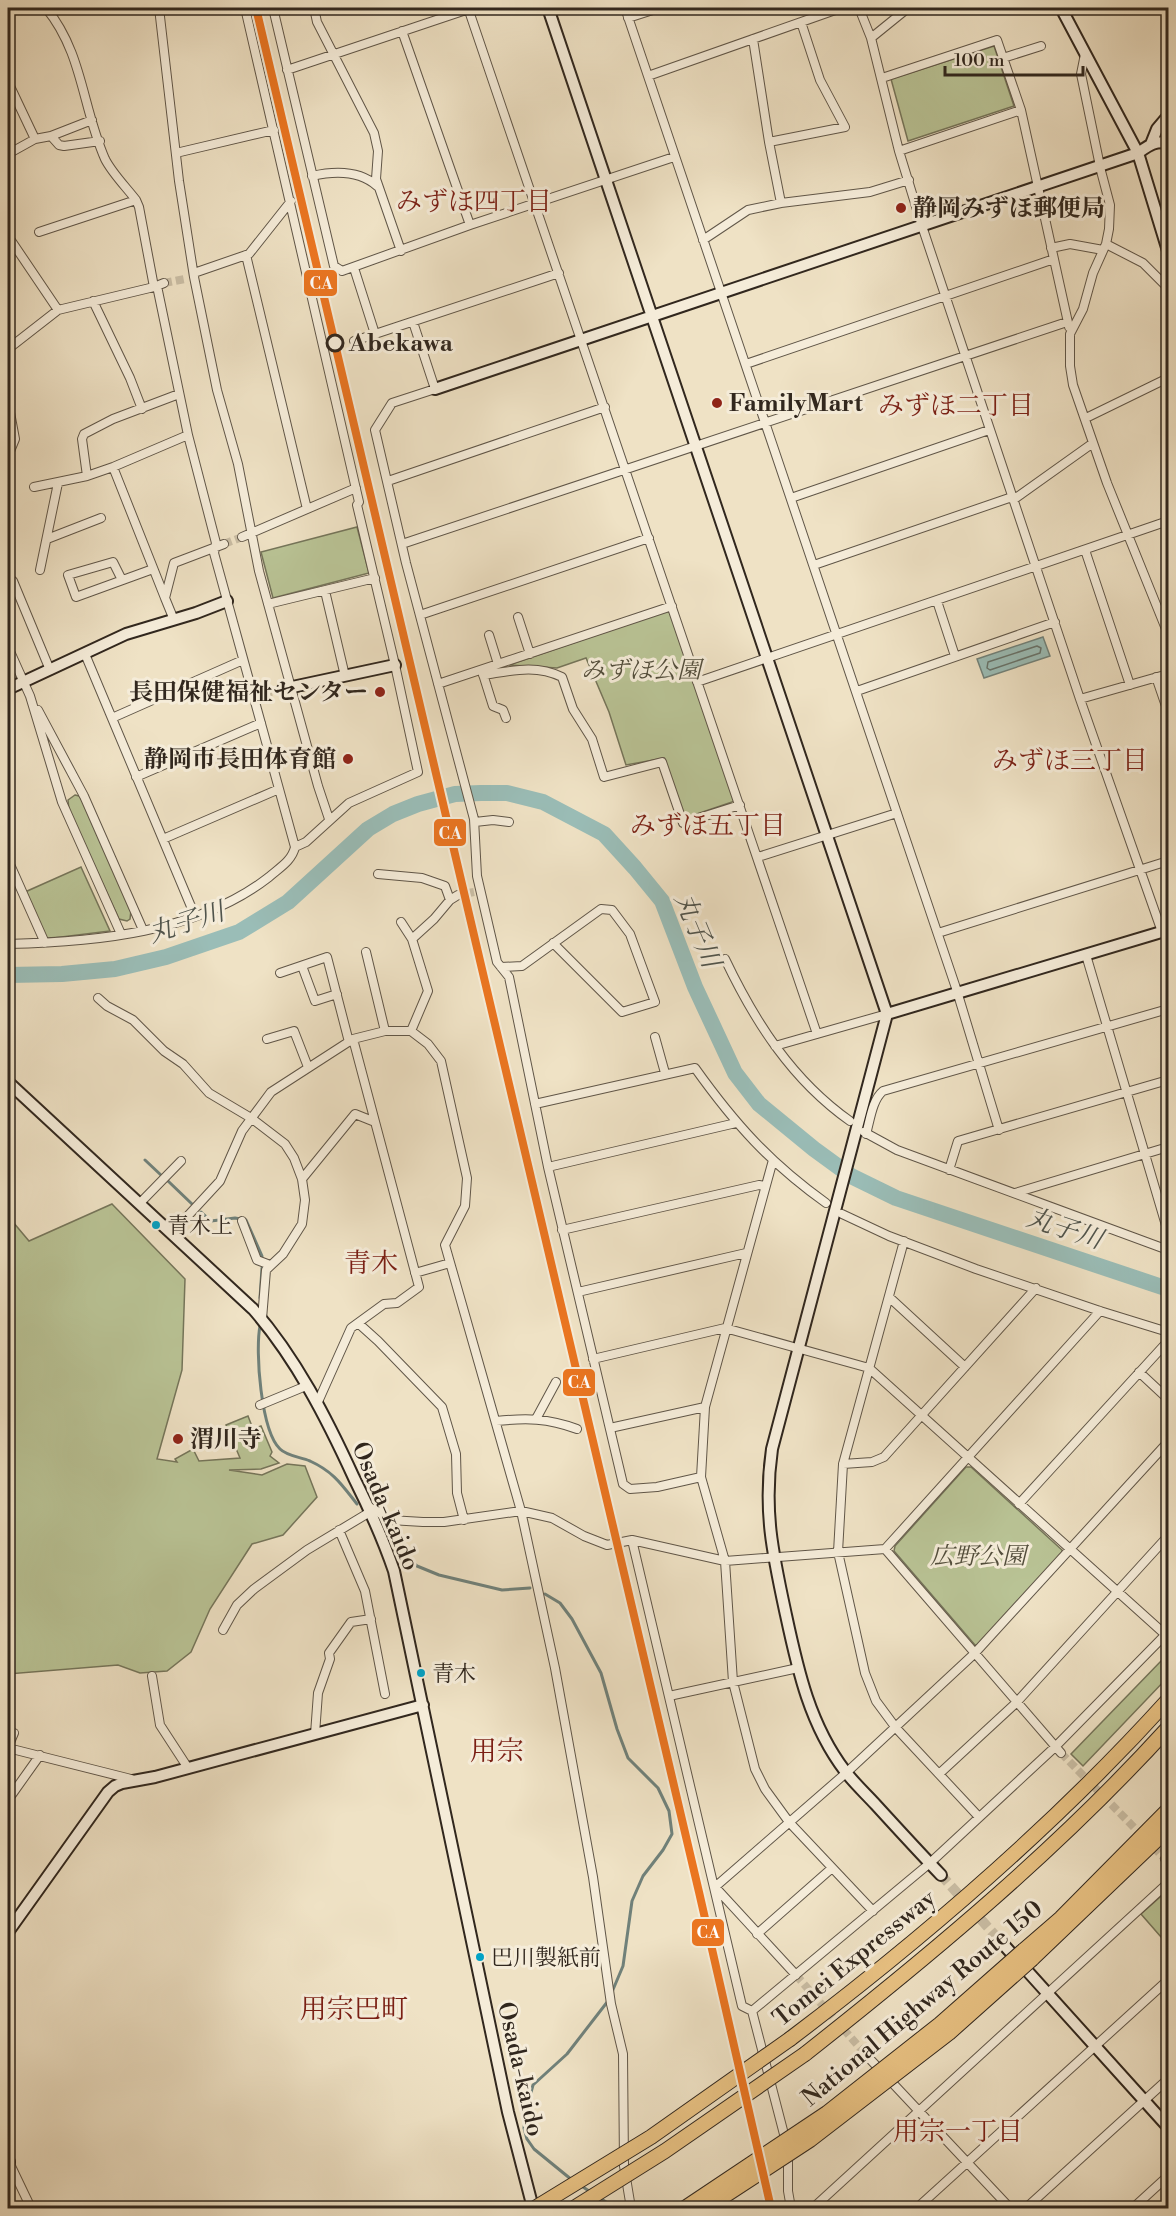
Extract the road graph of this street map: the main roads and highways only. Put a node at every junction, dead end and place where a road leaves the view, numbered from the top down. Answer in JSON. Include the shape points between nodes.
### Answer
{"nodes":[{"id":1,"x":1168,"y":1700,"type":"edge"},
{"id":2,"x":1168,"y":1728,"type":"edge"},
{"id":3,"x":1168,"y":1810,"type":"edge"},
{"id":4,"x":1168,"y":1829,"type":"edge"},
{"id":5,"x":1028,"y":1955,"type":"junction"},
{"id":6,"x":534,"y":2208,"type":"edge"},
{"id":7,"x":574,"y":2208,"type":"edge"},
{"id":8,"x":685,"y":2208,"type":"edge"},
{"id":9,"x":706,"y":2208,"type":"edge"}],
"edges":[{"from":1,"to":6,"type":"highway","name":"Tomei Expressway","bridge":true,"via":[[1091,1781],[985,1880],[892,1959],[790,2039],[651,2137]]},
{"from":2,"to":7,"type":"highway","name":"Tomei Expressway","bridge":true,"via":[[1105,1794],[895,1983],[805,2054],[665,2151]]},
{"from":3,"to":5,"type":"highway","name":"National Highway Route 150"},
{"from":4,"to":5,"type":"highway","name":"National Highway Route 150"},
{"from":5,"to":8,"type":"highway","name":"National Highway Route 150","bridge":true,"via":[[827,2113]]},
{"from":5,"to":9,"type":"highway","name":"National Highway Route 150","bridge":true,"via":[[949,2033],[810,2140]]}]}
